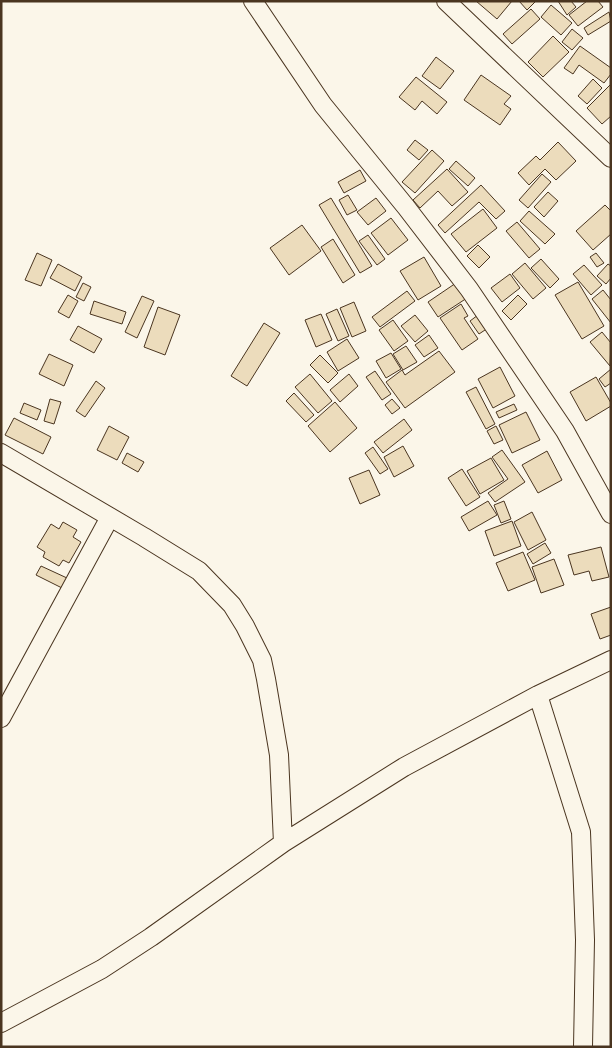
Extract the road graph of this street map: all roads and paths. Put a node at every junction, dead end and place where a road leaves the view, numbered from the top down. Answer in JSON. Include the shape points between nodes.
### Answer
{"nodes":[{"id":1,"x":252,"y":1,"type":"edge"},
{"id":2,"x":446,"y":1,"type":"edge"},
{"id":3,"x":611,"y":158,"type":"edge"},
{"id":4,"x":1,"y":453,"type":"edge"},
{"id":5,"x":611,"y":514,"type":"edge"},
{"id":6,"x":110,"y":517,"type":"junction"},
{"id":7,"x":611,"y":660,"type":"edge"},
{"id":8,"x":538,"y":695,"type":"junction"},
{"id":9,"x":1,"y":718,"type":"edge"},
{"id":10,"x":283,"y":843,"type":"junction"},
{"id":11,"x":1,"y":1023,"type":"edge"},
{"id":12,"x":583,"y":1047,"type":"edge"}],
"edges":[{"from":1,"to":5,"type":"street","via":[[323,105],[469,289],[565,431]]},
{"from":2,"to":3,"type":"street"},
{"from":4,"to":6,"type":"street"},
{"from":6,"to":9,"type":"street"},
{"from":6,"to":10,"type":"street","via":[[199,571],[232,605],[245,626],[262,660],[266,680],[279,755]]},
{"from":7,"to":8,"type":"street"},
{"from":8,"to":10,"type":"street","via":[[404,767]]},
{"from":8,"to":12,"type":"street","via":[[580,832],[585,940]]},
{"from":10,"to":11,"type":"street","via":[[102,969]]}]}
